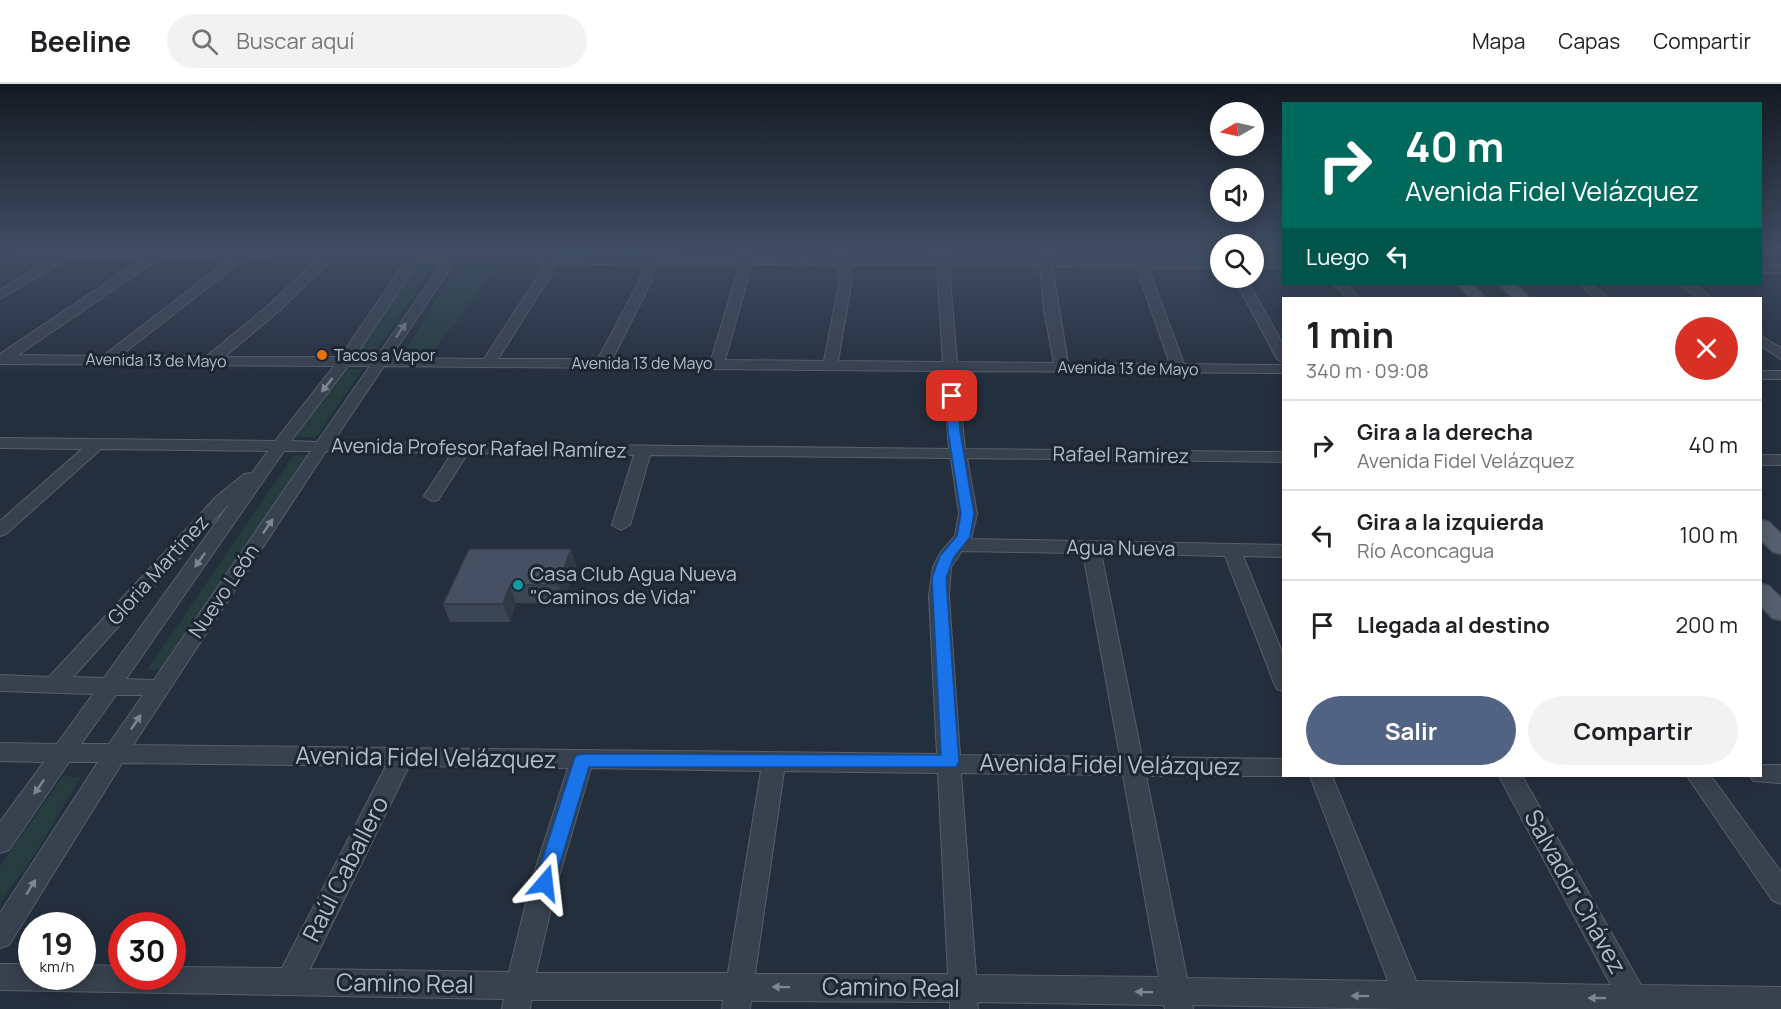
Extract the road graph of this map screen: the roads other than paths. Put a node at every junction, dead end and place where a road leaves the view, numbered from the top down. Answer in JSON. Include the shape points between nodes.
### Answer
{"nodes":[{"id":1,"x":104,"y":293,"type":"edge"},
{"id":2,"x":192,"y":293,"type":"edge"},
{"id":3,"x":289,"y":293,"type":"edge"},
{"id":4,"x":391,"y":293,"type":"edge"},
{"id":5,"x":427,"y":293,"type":"edge"},
{"id":6,"x":533,"y":293,"type":"edge"},
{"id":7,"x":639,"y":293,"type":"edge"},
{"id":8,"x":740,"y":293,"type":"edge"},
{"id":9,"x":843,"y":293,"type":"edge"},
{"id":10,"x":943,"y":293,"type":"edge"},
{"id":11,"x":1047,"y":293,"type":"edge"},
{"id":12,"x":1152,"y":293,"type":"edge"},
{"id":13,"x":1248,"y":293,"type":"edge"},
{"id":14,"x":1762,"y":341,"type":"edge"},
{"id":15,"x":1781,"y":355,"type":"edge"},
{"id":16,"x":1282,"y":356,"type":"edge"},
{"id":17,"x":107,"y":359,"type":"junction"},
{"id":18,"x":1,"y":360,"type":"edge"},
{"id":19,"x":211,"y":360,"type":"junction"},
{"id":20,"x":344,"y":362,"type":"junction"},
{"id":21,"x":379,"y":363,"type":"junction"},
{"id":22,"x":488,"y":363,"type":"junction"},
{"id":23,"x":603,"y":363,"type":"junction"},
{"id":24,"x":717,"y":364,"type":"junction"},
{"id":25,"x":830,"y":365,"type":"junction"},
{"id":26,"x":950,"y":366,"type":"junction"},
{"id":27,"x":1062,"y":368,"type":"junction"},
{"id":28,"x":1179,"y":369,"type":"junction"},
{"id":29,"x":1282,"y":369,"type":"edge"},
{"id":30,"x":1762,"y":375,"type":"edge"},
{"id":31,"x":1781,"y":375,"type":"edge"},
{"id":32,"x":0,"y":443,"type":"edge"},
{"id":33,"x":96,"y":445,"type":"junction"},
{"id":34,"x":322,"y":446,"type":"junction"},
{"id":35,"x":463,"y":448,"type":"junction"},
{"id":36,"x":643,"y":450,"type":"junction"},
{"id":37,"x":957,"y":453,"type":"junction"},
{"id":38,"x":274,"y":454,"type":"junction"},
{"id":39,"x":1282,"y":457,"type":"edge"},
{"id":40,"x":1762,"y":460,"type":"edge"},
{"id":41,"x":1781,"y":460,"type":"edge"},
{"id":42,"x":432,"y":496,"type":"dead end"},
{"id":43,"x":621,"y":525,"type":"dead end"},
{"id":44,"x":1762,"y":528,"type":"edge"},
{"id":45,"x":0,"y":530,"type":"edge"},
{"id":46,"x":959,"y":545,"type":"junction"},
{"id":47,"x":1781,"y":547,"type":"edge"},
{"id":48,"x":1091,"y":548,"type":"junction"},
{"id":49,"x":1232,"y":551,"type":"junction"},
{"id":50,"x":1282,"y":551,"type":"edge"},
{"id":51,"x":1762,"y":593,"type":"edge"},
{"id":52,"x":1781,"y":612,"type":"edge"},
{"id":53,"x":1282,"y":677,"type":"edge"},
{"id":54,"x":0,"y":683,"type":"edge"},
{"id":55,"x":54,"y":685,"type":"junction"},
{"id":56,"x":111,"y":687,"type":"junction"},
{"id":57,"x":159,"y":688,"type":"junction"},
{"id":58,"x":0,"y":752,"type":"edge"},
{"id":59,"x":63,"y":753,"type":"junction"},
{"id":60,"x":115,"y":754,"type":"junction"},
{"id":61,"x":402,"y":757,"type":"junction"},
{"id":62,"x":582,"y":760,"type":"junction"},
{"id":63,"x":774,"y":762,"type":"junction"},
{"id":64,"x":950,"y":762,"type":"junction"},
{"id":65,"x":1133,"y":766,"type":"junction"},
{"id":66,"x":1282,"y":768,"type":"edge"},
{"id":67,"x":1762,"y":774,"type":"edge"},
{"id":68,"x":1781,"y":774,"type":"edge"},
{"id":69,"x":1321,"y":777,"type":"edge"},
{"id":70,"x":1511,"y":777,"type":"edge"},
{"id":71,"x":1699,"y":777,"type":"edge"},
{"id":72,"x":0,"y":842,"type":"edge"},
{"id":73,"x":1781,"y":892,"type":"edge"},
{"id":74,"x":0,"y":936,"type":"edge"},
{"id":75,"x":0,"y":977,"type":"edge"},
{"id":76,"x":290,"y":981,"type":"junction"},
{"id":77,"x":518,"y":998,"type":"edge"},
{"id":78,"x":737,"y":998,"type":"edge"},
{"id":79,"x":963,"y":999,"type":"edge"},
{"id":80,"x":1177,"y":1001,"type":"edge"},
{"id":81,"x":1781,"y":1001,"type":"edge"},
{"id":82,"x":1410,"y":1003,"type":"edge"},
{"id":83,"x":1636,"y":1004,"type":"edge"}],
"edges":[{"from":1,"to":18,"type":"street"},
{"from":2,"to":17,"type":"street"},
{"from":3,"to":19,"type":"street"},
{"from":4,"to":20,"type":"street","name":"Nuevo León"},
{"from":21,"to":5,"type":"street","name":"Nuevo León","one_way":true},
{"from":6,"to":22,"type":"street"},
{"from":7,"to":23,"type":"street"},
{"from":8,"to":24,"type":"street"},
{"from":9,"to":25,"type":"street"},
{"from":10,"to":26,"type":"street"},
{"from":11,"to":27,"type":"street"},
{"from":12,"to":28,"type":"street"},
{"from":13,"to":16,"type":"street"},
{"from":14,"to":15,"type":"street"},
{"from":17,"to":18,"type":"street","name":"Avenida 13 de Mayo"},
{"from":17,"to":19,"type":"street","name":"Avenida 13 de Mayo"},
{"from":19,"to":20,"type":"street","name":"Avenida 13 de Mayo"},
{"from":20,"to":21,"type":"street","name":"Avenida 13 de Mayo"},
{"from":20,"to":38,"type":"street","name":"Nuevo León","one_way":true},
{"from":21,"to":22,"type":"street","name":"Avenida 13 de Mayo"},
{"from":21,"to":34,"type":"street","name":"Nuevo León"},
{"from":22,"to":23,"type":"street","name":"Avenida 13 de Mayo"},
{"from":23,"to":24,"type":"street","name":"Avenida 13 de Mayo"},
{"from":24,"to":25,"type":"street","name":"Avenida 13 de Mayo"},
{"from":25,"to":26,"type":"street","name":"Avenida 13 de Mayo"},
{"from":26,"to":27,"type":"street","name":"Avenida 13 de Mayo"},
{"from":26,"to":37,"type":"street"},
{"from":27,"to":28,"type":"street","name":"Avenida 13 de Mayo"},
{"from":28,"to":29,"type":"street","name":"Avenida 13 de Mayo"},
{"from":30,"to":31,"type":"street"},
{"from":32,"to":33,"type":"street","name":"Avenida Profesor Rafael Ramírez"},
{"from":33,"to":38,"type":"street","name":"Avenida Profesor Rafael Ramírez"},
{"from":33,"to":45,"type":"street"},
{"from":34,"to":35,"type":"street","name":"Avenida Profesor Rafael Ramírez"},
{"from":34,"to":38,"type":"street","name":"Avenida Profesor Rafael Ramírez"},
{"from":57,"to":34,"type":"street","name":"Nuevo León","one_way":true},
{"from":35,"to":36,"type":"street","name":"Avenida Profesor Rafael Ramírez"},
{"from":35,"to":42,"type":"street"},
{"from":36,"to":37,"type":"street","name":"Avenida Profesor Rafael Ramírez"},
{"from":36,"to":43,"type":"street"},
{"from":37,"to":39,"type":"street","name":"Rafael Ramirez"},
{"from":37,"to":46,"type":"street","via":[[968,514]]},
{"from":38,"to":55,"type":"street","name":"Gloria Martinez","via":[[222,501]]},
{"from":38,"to":56,"type":"street","name":"Nuevo León","one_way":true},
{"from":40,"to":41,"type":"street"},
{"from":44,"to":47,"type":"main road"},
{"from":46,"to":48,"type":"street","name":"Agua Nueva"},
{"from":46,"to":64,"type":"street","via":[[947,556],[939,578]]},
{"from":48,"to":49,"type":"street","name":"Agua Nueva"},
{"from":48,"to":65,"type":"street"},
{"from":49,"to":50,"type":"street","name":"Agua Nueva"},
{"from":49,"to":53,"type":"street"},
{"from":51,"to":52,"type":"main road"},
{"from":54,"to":55,"type":"street"},
{"from":55,"to":56,"type":"street"},
{"from":56,"to":57,"type":"street"},
{"from":56,"to":59,"type":"street","name":"Nuevo León"},
{"from":60,"to":57,"type":"street","name":"Nuevo León","one_way":true},
{"from":58,"to":59,"type":"street","name":"Avenida Fidel Velázquez"},
{"from":59,"to":60,"type":"street","name":"Avenida Fidel Velázquez"},
{"from":59,"to":72,"type":"street","name":"Nuevo León","one_way":true},
{"from":60,"to":61,"type":"street","name":"Avenida Fidel Velázquez"},
{"from":74,"to":60,"type":"street","name":"Nuevo León","one_way":true},
{"from":61,"to":62,"type":"street","name":"Avenida Fidel Velázquez"},
{"from":61,"to":76,"type":"street","name":"Raúl Caballero"},
{"from":62,"to":63,"type":"street","name":"Avenida Fidel Velázquez"},
{"from":62,"to":77,"type":"street","via":[[538,904]]},
{"from":63,"to":64,"type":"street","name":"Avenida Fidel Velázquez"},
{"from":63,"to":78,"type":"street"},
{"from":64,"to":65,"type":"street","name":"Avenida Fidel Velázquez"},
{"from":64,"to":79,"type":"street"},
{"from":65,"to":66,"type":"street","name":"Avenida Fidel Velázquez"},
{"from":65,"to":80,"type":"street"},
{"from":67,"to":68,"type":"street"},
{"from":69,"to":82,"type":"street"},
{"from":70,"to":83,"type":"street","name":"Salvador Chávez"},
{"from":71,"to":73,"type":"street"},
{"from":75,"to":76,"type":"street","name":"Camino Real"},
{"from":76,"to":77,"type":"street","name":"Camino Real"},
{"from":77,"to":78,"type":"street","name":"Camino Real"},
{"from":79,"to":78,"type":"street","name":"Camino Real","one_way":true},
{"from":80,"to":79,"type":"street","name":"Camino Real","one_way":true},
{"from":82,"to":80,"type":"street","name":"Camino Real","one_way":true},
{"from":81,"to":83,"type":"street","name":"Camino Real"},
{"from":83,"to":82,"type":"street","name":"Camino Real","one_way":true}]}
